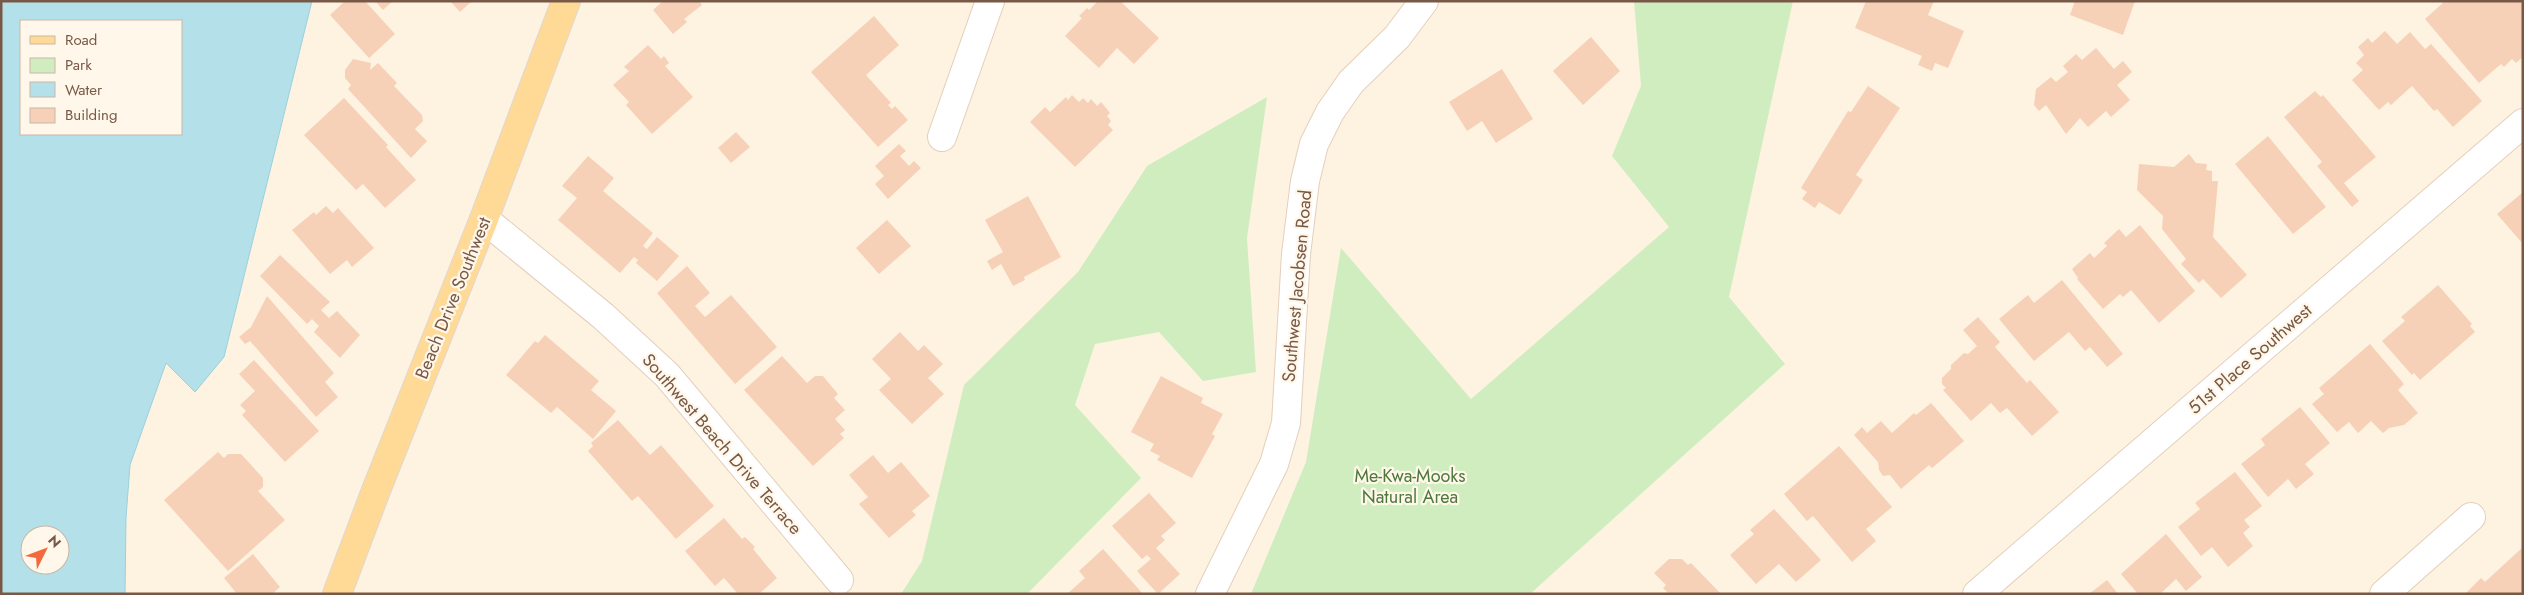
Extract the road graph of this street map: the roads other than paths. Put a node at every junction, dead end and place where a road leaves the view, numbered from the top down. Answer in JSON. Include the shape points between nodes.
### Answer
{"nodes":[{"id":1,"x":566,"y":1,"type":"edge"},
{"id":2,"x":990,"y":1,"type":"edge"},
{"id":3,"x":1424,"y":1,"type":"edge"},
{"id":4,"x":2523,"y":123,"type":"edge"},
{"id":5,"x":942,"y":138,"type":"dead end"},
{"id":6,"x":484,"y":219,"type":"junction"},
{"id":7,"x":2471,"y":517,"type":"dead end"},
{"id":8,"x":839,"y":580,"type":"dead end"},
{"id":9,"x":337,"y":594,"type":"edge"},
{"id":10,"x":1210,"y":594,"type":"edge"},
{"id":11,"x":1977,"y":594,"type":"edge"},
{"id":12,"x":2384,"y":594,"type":"edge"}],
"edges":[{"from":1,"to":6,"type":"main road","name":"Beach Drive Southwest"},
{"from":2,"to":5,"type":"street"},
{"from":3,"to":10,"type":"street","name":"Southwest Jacobsen Road","via":[[1397,36],[1351,82],[1330,112],[1314,144],[1305,181],[1296,254],[1286,423],[1274,464]]},
{"from":4,"to":11,"type":"street","name":"51st Place Southwest"},
{"from":6,"to":8,"type":"street","name":"Southwest Beach Drive Terrace","via":[[603,316],[667,375]]},
{"from":6,"to":9,"type":"main road","name":"Beach Drive Southwest"},
{"from":7,"to":12,"type":"street"}]}
